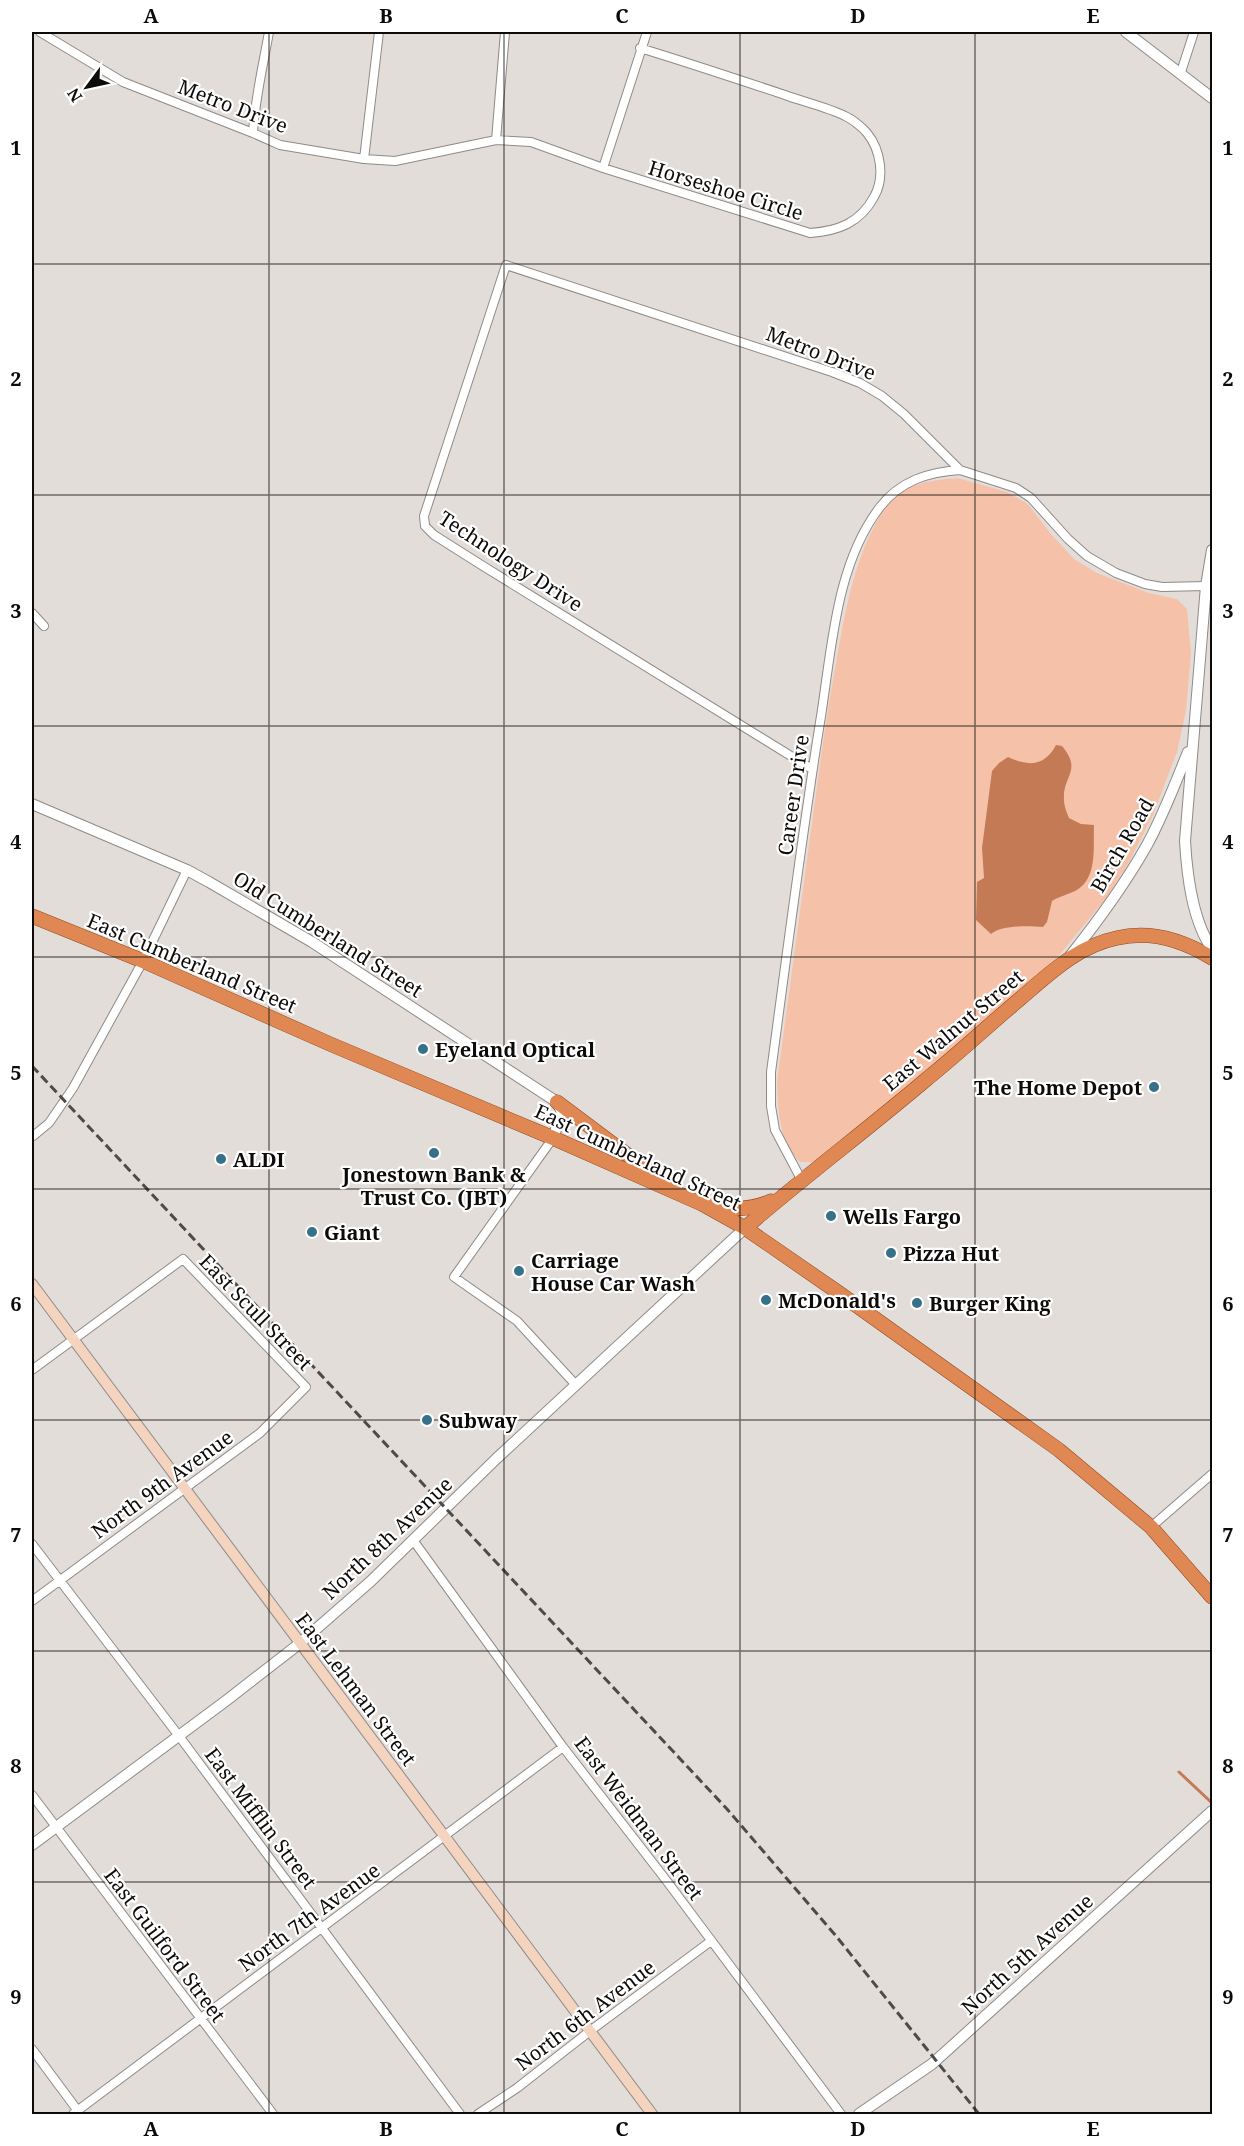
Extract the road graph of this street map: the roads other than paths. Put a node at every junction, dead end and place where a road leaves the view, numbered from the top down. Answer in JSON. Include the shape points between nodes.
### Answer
{"nodes":[{"id":1,"x":40,"y":32,"type":"edge"},
{"id":2,"x":269,"y":32,"type":"edge"},
{"id":3,"x":379,"y":32,"type":"edge"},
{"id":4,"x":505,"y":32,"type":"edge"},
{"id":5,"x":647,"y":32,"type":"edge"},
{"id":6,"x":1126,"y":32,"type":"edge"},
{"id":7,"x":1194,"y":32,"type":"edge"},
{"id":8,"x":640,"y":48,"type":"junction"},
{"id":9,"x":1181,"y":72,"type":"junction"},
{"id":10,"x":1212,"y":98,"type":"edge"},
{"id":11,"x":253,"y":132,"type":"junction"},
{"id":12,"x":496,"y":140,"type":"junction"},
{"id":13,"x":364,"y":159,"type":"junction"},
{"id":14,"x":603,"y":168,"type":"junction"},
{"id":15,"x":506,"y":265,"type":"joint"},
{"id":16,"x":960,"y":470,"type":"junction"},
{"id":17,"x":1212,"y":550,"type":"edge"},
{"id":18,"x":1209,"y":587,"type":"edge"},
{"id":19,"x":32,"y":613,"type":"edge"},
{"id":20,"x":44,"y":626,"type":"dead end"},
{"id":21,"x":1193,"y":741,"type":"junction"},
{"id":22,"x":812,"y":769,"type":"junction"},
{"id":23,"x":32,"y":804,"type":"edge"},
{"id":24,"x":187,"y":870,"type":"junction"},
{"id":25,"x":32,"y":916,"type":"edge"},
{"id":26,"x":1212,"y":949,"type":"edge"},
{"id":27,"x":1212,"y":958,"type":"edge"},
{"id":28,"x":1066,"y":960,"type":"junction"},
{"id":29,"x":143,"y":961,"type":"junction"},
{"id":30,"x":557,"y":1102,"type":"junction"},
{"id":31,"x":32,"y":1137,"type":"edge"},
{"id":32,"x":553,"y":1138,"type":"junction"},
{"id":33,"x":801,"y":1181,"type":"junction"},
{"id":34,"x":784,"y":1194,"type":"junction"},
{"id":35,"x":682,"y":1195,"type":"junction"},
{"id":36,"x":702,"y":1204,"type":"junction"},
{"id":37,"x":745,"y":1228,"type":"junction"},
{"id":38,"x":32,"y":1284,"type":"edge"},
{"id":39,"x":73,"y":1340,"type":"junction"},
{"id":40,"x":32,"y":1370,"type":"edge"},
{"id":41,"x":576,"y":1385,"type":"junction"},
{"id":42,"x":306,"y":1387,"type":"joint"},
{"id":43,"x":1212,"y":1474,"type":"edge"},
{"id":44,"x":184,"y":1488,"type":"junction"},
{"id":45,"x":1151,"y":1527,"type":"junction"},
{"id":46,"x":413,"y":1540,"type":"junction"},
{"id":47,"x":32,"y":1544,"type":"edge"},
{"id":48,"x":59,"y":1581,"type":"junction"},
{"id":49,"x":1212,"y":1597,"type":"edge"},
{"id":50,"x":32,"y":1601,"type":"edge"},
{"id":51,"x":299,"y":1644,"type":"junction"},
{"id":52,"x":179,"y":1736,"type":"junction"},
{"id":53,"x":563,"y":1747,"type":"junction"},
{"id":54,"x":32,"y":1795,"type":"edge"},
{"id":55,"x":1212,"y":1811,"type":"edge"},
{"id":56,"x":56,"y":1827,"type":"junction"},
{"id":57,"x":444,"y":1838,"type":"junction"},
{"id":58,"x":32,"y":1845,"type":"edge"},
{"id":59,"x":322,"y":1927,"type":"junction"},
{"id":60,"x":711,"y":1941,"type":"junction"},
{"id":61,"x":200,"y":2018,"type":"junction"},
{"id":62,"x":590,"y":2031,"type":"junction"},
{"id":63,"x":32,"y":2049,"type":"edge"},
{"id":64,"x":76,"y":2113,"type":"edge"},
{"id":65,"x":273,"y":2115,"type":"edge"},
{"id":66,"x":460,"y":2115,"type":"edge"},
{"id":67,"x":478,"y":2115,"type":"edge"},
{"id":68,"x":652,"y":2115,"type":"edge"},
{"id":69,"x":841,"y":2115,"type":"edge"},
{"id":70,"x":859,"y":2115,"type":"edge"}],
"edges":[{"from":1,"to":11,"type":"street","name":"Metro Drive","via":[[123,82]]},
{"from":2,"to":11,"type":"street","via":[[255,98]]},
{"from":3,"to":13,"type":"street"},
{"from":4,"to":12,"type":"street"},
{"from":5,"to":8,"type":"street"},
{"from":6,"to":9,"type":"street"},
{"from":7,"to":9,"type":"street"},
{"from":8,"to":14,"type":"street"},
{"from":8,"to":14,"type":"street","name":"Horseshoe Circle","via":[[846,116],[866,132],[878,152],[879,189],[868,208],[843,228],[810,233]]},
{"from":9,"to":10,"type":"street"},
{"from":11,"to":13,"type":"street","name":"Metro Drive","via":[[279,145]]},
{"from":12,"to":13,"type":"street","name":"Metro Drive","via":[[395,161]]},
{"from":12,"to":14,"type":"street","name":"Metro Drive","via":[[531,142]]},
{"from":15,"to":16,"type":"street","name":"Metro Drive","via":[[860,383],[904,414]]},
{"from":15,"to":22,"type":"street","name":"Technology Drive","via":[[424,526]]},
{"from":16,"to":18,"type":"street","name":"Metro Drive","via":[[1024,493],[1087,556],[1116,573],[1162,587]]},
{"from":16,"to":22,"type":"street","name":"Career Drive","via":[[938,471],[903,485],[879,509],[860,540],[843,591]]},
{"from":17,"to":18,"type":"street","name":"Birch Road"},
{"from":18,"to":21,"type":"street","name":"Birch Road"},
{"from":19,"to":20,"type":"street"},
{"from":21,"to":26,"type":"street","name":"Birch Road","via":[[1186,872]]},
{"from":21,"to":28,"type":"street","name":"Birch Road","via":[[1146,847]]},
{"from":22,"to":33,"type":"street","name":"Career Drive","via":[[771,1072],[775,1130]]},
{"from":23,"to":24,"type":"street","name":"Old Cumberland Street"},
{"from":24,"to":29,"type":"street"},
{"from":24,"to":30,"type":"street","name":"Old Cumberland Street","via":[[312,942]]},
{"from":25,"to":29,"type":"highway","name":"East Cumberland Street"},
{"from":27,"to":28,"type":"highway","name":"East Walnut Street","via":[[1167,939],[1135,936],[1096,944]]},
{"from":28,"to":33,"type":"highway","name":"East Walnut Street"},
{"from":29,"to":31,"type":"street","via":[[73,1088],[49,1123]]},
{"from":29,"to":32,"type":"highway","name":"East Cumberland Street"},
{"from":30,"to":32,"type":"street","via":[[562,1112]]},
{"from":30,"to":35,"type":"highway"},
{"from":32,"to":35,"type":"highway","name":"East Cumberland Street"},
{"from":32,"to":41,"type":"street","via":[[454,1277],[517,1321]]},
{"from":33,"to":34,"type":"highway","name":"East Walnut Street"},
{"from":34,"to":36,"type":"highway","via":[[752,1208]]},
{"from":34,"to":37,"type":"highway","name":"East Walnut Street"},
{"from":35,"to":36,"type":"highway","name":"East Cumberland Street"},
{"from":36,"to":37,"type":"highway","name":"East Cumberland Street"},
{"from":37,"to":41,"type":"street","name":"North 8th Avenue"},
{"from":37,"to":45,"type":"highway","name":"East Cumberland Street","via":[[1059,1450]]},
{"from":38,"to":39,"type":"main road","name":"East Lehman Street"},
{"from":39,"to":40,"type":"street"},
{"from":39,"to":42,"type":"street","name":"East Scull Street","via":[[183,1259]]},
{"from":39,"to":44,"type":"main road","name":"East Lehman Street"},
{"from":41,"to":46,"type":"street","name":"North 8th Avenue"},
{"from":42,"to":44,"type":"street","name":"North 9th Avenue","via":[[260,1433]]},
{"from":43,"to":45,"type":"street"},
{"from":44,"to":48,"type":"street","name":"North 9th Avenue"},
{"from":44,"to":51,"type":"main road","name":"East Lehman Street"},
{"from":45,"to":49,"type":"highway","name":"East Cumberland Street"},
{"from":46,"to":51,"type":"street","name":"North 8th Avenue"},
{"from":46,"to":53,"type":"street","name":"East Weidman Street"},
{"from":47,"to":48,"type":"street","name":"East Mifflin Street"},
{"from":48,"to":50,"type":"street","name":"North 9th Avenue"},
{"from":48,"to":52,"type":"street","name":"East Mifflin Street"},
{"from":51,"to":52,"type":"street","name":"North 8th Avenue"},
{"from":51,"to":57,"type":"main road","name":"East Lehman Street"},
{"from":52,"to":56,"type":"street","name":"North 8th Avenue"},
{"from":52,"to":59,"type":"street","name":"East Mifflin Street"},
{"from":53,"to":57,"type":"street","name":"North 7th Avenue"},
{"from":53,"to":60,"type":"street","name":"East Weidman Street"},
{"from":54,"to":56,"type":"street","name":"East Guilford Street"},
{"from":55,"to":70,"type":"street","name":"North 5th Avenue","via":[[932,2064]]},
{"from":56,"to":58,"type":"street","name":"North 8th Avenue"},
{"from":56,"to":61,"type":"street","name":"East Guilford Street"},
{"from":57,"to":59,"type":"street","name":"North 7th Avenue"},
{"from":57,"to":62,"type":"main road","name":"East Lehman Street"},
{"from":59,"to":61,"type":"street","name":"North 7th Avenue"},
{"from":59,"to":66,"type":"street","name":"East Mifflin Street"},
{"from":60,"to":62,"type":"street","name":"North 6th Avenue"},
{"from":60,"to":69,"type":"street","name":"East Weidman Street"},
{"from":61,"to":64,"type":"street","name":"North 7th Avenue"},
{"from":61,"to":65,"type":"street","name":"East Guilford Street"},
{"from":62,"to":67,"type":"street","name":"North 6th Avenue"},
{"from":62,"to":68,"type":"main road","name":"East Lehman Street"},
{"from":63,"to":64,"type":"street"}]}
